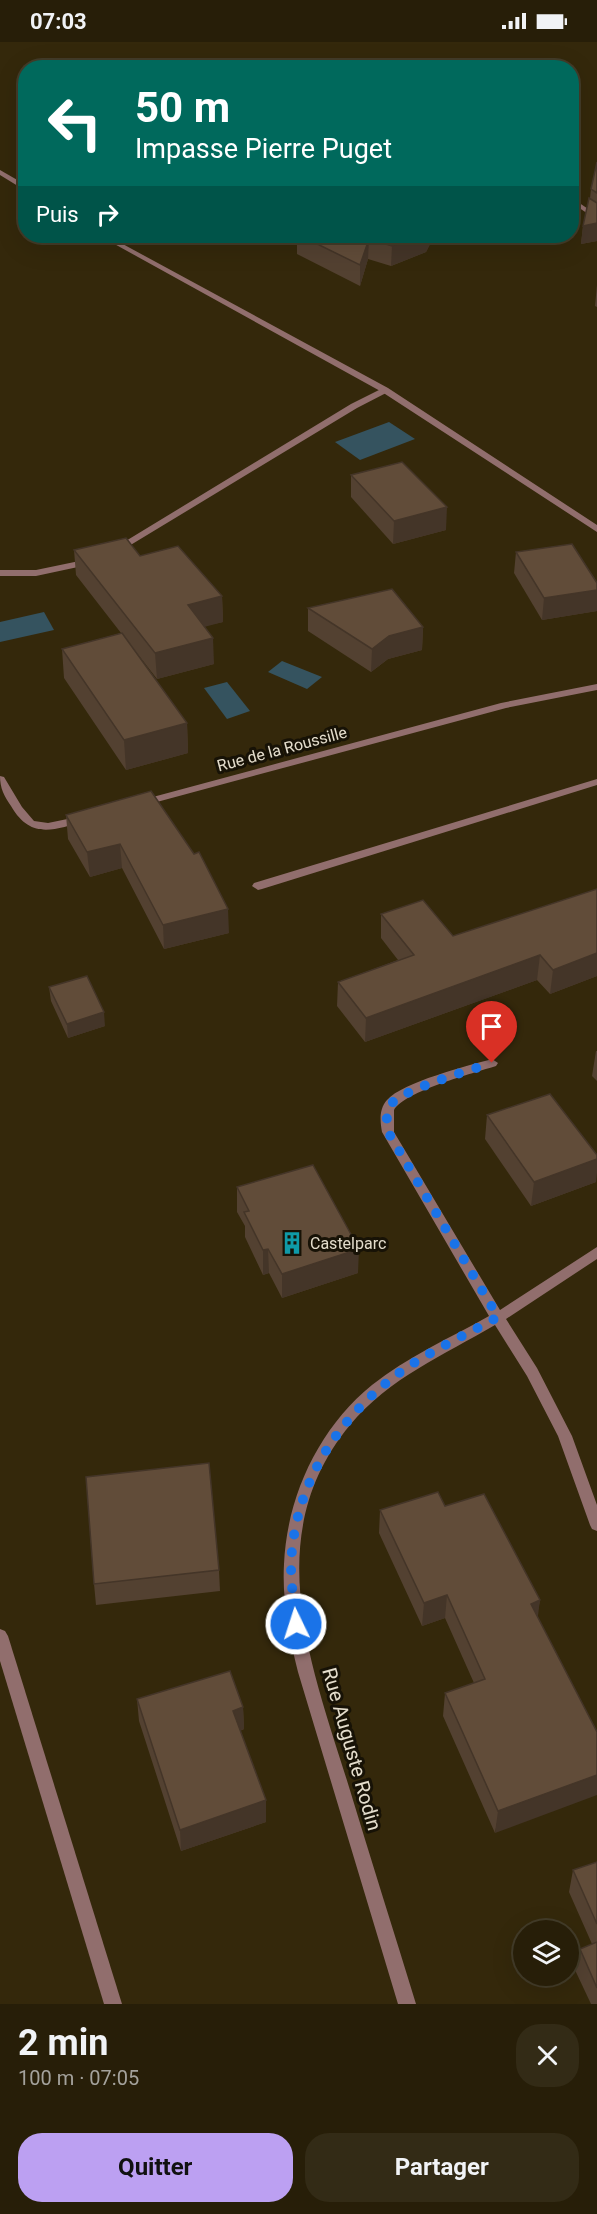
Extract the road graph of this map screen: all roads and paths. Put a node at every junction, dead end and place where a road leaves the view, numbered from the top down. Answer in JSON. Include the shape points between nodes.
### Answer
{"nodes":[{"id":1,"x":0,"y":172,"type":"edge"},
{"id":2,"x":18,"y":184,"type":"edge"},
{"id":3,"x":579,"y":205,"type":"edge"},
{"id":4,"x":597,"y":218,"type":"edge"},
{"id":5,"x":116,"y":243,"type":"edge"},
{"id":6,"x":385,"y":390,"type":"junction"},
{"id":7,"x":597,"y":529,"type":"edge"},
{"id":8,"x":0,"y":573,"type":"edge"},
{"id":9,"x":597,"y":687,"type":"edge"},
{"id":10,"x":0,"y":779,"type":"edge"},
{"id":11,"x":597,"y":782,"type":"edge"},
{"id":12,"x":127,"y":807,"type":"edge"},
{"id":13,"x":95,"y":816,"type":"edge"},
{"id":14,"x":258,"y":886,"type":"dead end"},
{"id":15,"x":492,"y":1063,"type":"dead end"},
{"id":16,"x":597,"y":1252,"type":"edge"},
{"id":17,"x":498,"y":1317,"type":"junction"},
{"id":18,"x":597,"y":1525,"type":"edge"},
{"id":19,"x":0,"y":1636,"type":"edge"},
{"id":20,"x":113,"y":2004,"type":"edge"},
{"id":21,"x":407,"y":2004,"type":"edge"}],
"edges":[{"from":1,"to":2,"type":"street"},
{"from":3,"to":4,"type":"street"},
{"from":5,"to":6,"type":"street"},
{"from":6,"to":7,"type":"street"},
{"from":6,"to":8,"type":"street","via":[[105,556],[74,567]]},
{"from":9,"to":12,"type":"street","name":"Rue de la Roussille","via":[[505,705]]},
{"from":10,"to":13,"type":"street","via":[[33,826],[57,826]]},
{"from":11,"to":14,"type":"street"},
{"from":15,"to":17,"type":"street","via":[[407,1093],[391,1104],[386,1118],[388,1132]]},
{"from":16,"to":17,"type":"street","name":"Rue Auguste Rodin"},
{"from":17,"to":18,"type":"street","via":[[565,1436]]},
{"from":17,"to":21,"type":"street","name":"Rue Auguste Rodin","via":[[407,1368],[346,1420],[320,1458],[301,1504],[291,1564],[296,1624],[316,1708]]},
{"from":19,"to":20,"type":"street"}]}
